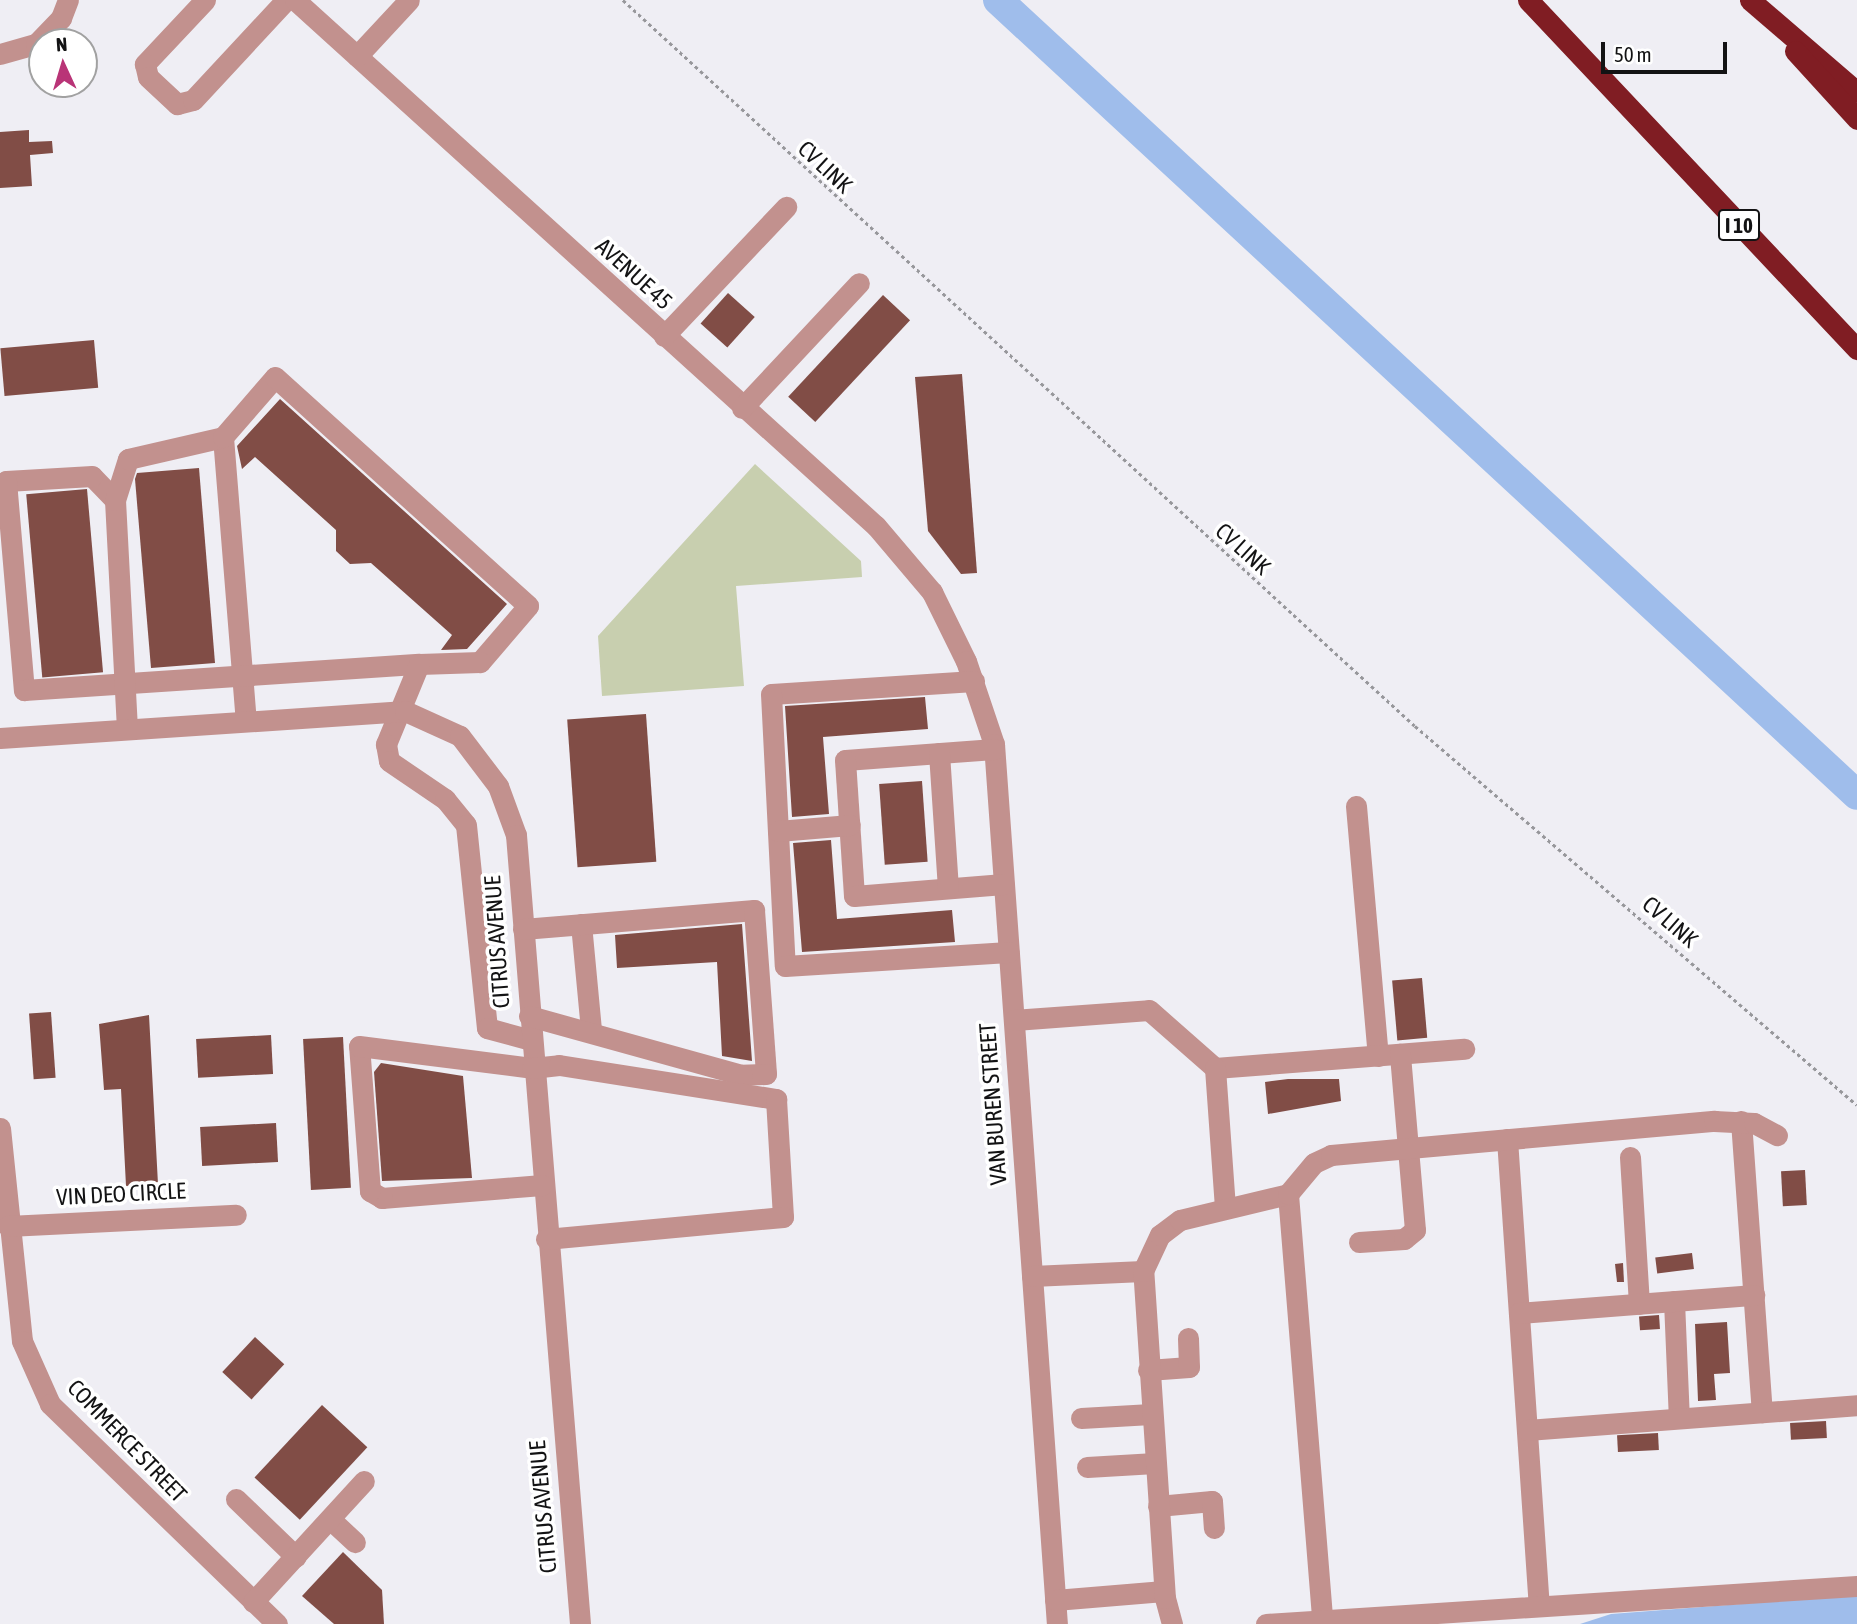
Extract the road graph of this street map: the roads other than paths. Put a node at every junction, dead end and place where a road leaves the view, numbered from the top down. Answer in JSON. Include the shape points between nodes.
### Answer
{"nodes":[{"id":1,"x":68,"y":0,"type":"edge"},
{"id":2,"x":205,"y":0,"type":"edge"},
{"id":3,"x":286,"y":0,"type":"edge"},
{"id":4,"x":295,"y":0,"type":"edge"},
{"id":5,"x":409,"y":0,"type":"edge"},
{"id":6,"x":1528,"y":0,"type":"edge"},
{"id":7,"x":1757,"y":7,"type":"edge"},
{"id":8,"x":0,"y":54,"type":"edge"},
{"id":9,"x":357,"y":57,"type":"junction"},
{"id":10,"x":1857,"y":92,"type":"edge"},
{"id":11,"x":1857,"y":119,"type":"edge"},
{"id":12,"x":786,"y":207,"type":"dead end"},
{"id":13,"x":859,"y":283,"type":"dead end"},
{"id":14,"x":664,"y":336,"type":"junction"},
{"id":15,"x":1855,"y":349,"type":"edge"},
{"id":16,"x":742,"y":408,"type":"junction"},
{"id":17,"x":223,"y":437,"type":"junction"},
{"id":18,"x":3,"y":481,"type":"edge"},
{"id":19,"x":115,"y":500,"type":"junction"},
{"id":20,"x":932,"y":592,"type":"joint"},
{"id":21,"x":419,"y":664,"type":"junction"},
{"id":22,"x":242,"y":672,"type":"junction"},
{"id":23,"x":124,"y":680,"type":"junction"},
{"id":24,"x":974,"y":681,"type":"junction"},
{"id":25,"x":404,"y":711,"type":"junction"},
{"id":26,"x":246,"y":722,"type":"junction"},
{"id":27,"x":127,"y":729,"type":"junction"},
{"id":28,"x":0,"y":738,"type":"edge"},
{"id":29,"x":994,"y":750,"type":"junction"},
{"id":30,"x":939,"y":753,"type":"junction"},
{"id":31,"x":1356,"y":806,"type":"dead end"},
{"id":32,"x":850,"y":825,"type":"junction"},
{"id":33,"x":778,"y":831,"type":"junction"},
{"id":34,"x":1004,"y":884,"type":"junction"},
{"id":35,"x":948,"y":888,"type":"junction"},
{"id":36,"x":581,"y":924,"type":"junction"},
{"id":37,"x":523,"y":929,"type":"junction"},
{"id":38,"x":1009,"y":952,"type":"junction"},
{"id":39,"x":529,"y":1016,"type":"junction"},
{"id":40,"x":1014,"y":1020,"type":"junction"},
{"id":41,"x":591,"y":1030,"type":"junction"},
{"id":42,"x":531,"y":1040,"type":"junction"},
{"id":43,"x":1464,"y":1049,"type":"dead end"},
{"id":44,"x":1400,"y":1054,"type":"junction"},
{"id":45,"x":1378,"y":1056,"type":"junction"},
{"id":46,"x":532,"y":1068,"type":"junction"},
{"id":47,"x":1215,"y":1068,"type":"junction"},
{"id":48,"x":1741,"y":1121,"type":"junction"},
{"id":49,"x":0,"y":1128,"type":"edge"},
{"id":50,"x":1777,"y":1135,"type":"dead end"},
{"id":51,"x":1507,"y":1139,"type":"junction"},
{"id":52,"x":1408,"y":1147,"type":"junction"},
{"id":53,"x":1630,"y":1157,"type":"dead end"},
{"id":54,"x":542,"y":1185,"type":"junction"},
{"id":55,"x":1288,"y":1194,"type":"junction"},
{"id":56,"x":1225,"y":1206,"type":"junction"},
{"id":57,"x":236,"y":1215,"type":"dead end"},
{"id":58,"x":8,"y":1226,"type":"junction"},
{"id":59,"x":547,"y":1239,"type":"junction"},
{"id":60,"x":1360,"y":1242,"type":"dead end"},
{"id":61,"x":1143,"y":1271,"type":"junction"},
{"id":62,"x":1032,"y":1276,"type":"junction"},
{"id":63,"x":1754,"y":1295,"type":"junction"},
{"id":64,"x":1674,"y":1301,"type":"junction"},
{"id":65,"x":1639,"y":1304,"type":"junction"},
{"id":66,"x":1519,"y":1312,"type":"junction"},
{"id":67,"x":1188,"y":1338,"type":"dead end"},
{"id":68,"x":1148,"y":1370,"type":"junction"},
{"id":69,"x":1857,"y":1405,"type":"edge"},
{"id":70,"x":1762,"y":1412,"type":"junction"},
{"id":71,"x":1152,"y":1414,"type":"junction"},
{"id":72,"x":1081,"y":1418,"type":"dead end"},
{"id":73,"x":1679,"y":1418,"type":"junction"},
{"id":74,"x":1527,"y":1430,"type":"junction"},
{"id":75,"x":1155,"y":1463,"type":"junction"},
{"id":76,"x":1087,"y":1467,"type":"dead end"},
{"id":77,"x":364,"y":1481,"type":"dead end"},
{"id":78,"x":236,"y":1499,"type":"dead end"},
{"id":79,"x":1158,"y":1506,"type":"junction"},
{"id":80,"x":331,"y":1518,"type":"junction"},
{"id":81,"x":1214,"y":1528,"type":"dead end"},
{"id":82,"x":355,"y":1542,"type":"dead end"},
{"id":83,"x":296,"y":1557,"type":"junction"},
{"id":84,"x":1857,"y":1586,"type":"edge"},
{"id":85,"x":1164,"y":1591,"type":"junction"},
{"id":86,"x":1055,"y":1600,"type":"junction"},
{"id":87,"x":253,"y":1602,"type":"junction"},
{"id":88,"x":1539,"y":1606,"type":"junction"},
{"id":89,"x":1322,"y":1619,"type":"junction"},
{"id":90,"x":277,"y":1624,"type":"edge"},
{"id":91,"x":580,"y":1624,"type":"edge"},
{"id":92,"x":1057,"y":1624,"type":"edge"},
{"id":93,"x":1172,"y":1624,"type":"edge"},
{"id":94,"x":1266,"y":1624,"type":"edge"}],
"edges":[{"from":1,"to":8,"type":"street","via":[[61,18],[36,44]]},
{"from":2,"to":3,"type":"street","via":[[145,64],[148,77],[177,104],[193,100]]},
{"from":4,"to":9,"type":"street","name":"AVENUE 45"},
{"from":5,"to":9,"type":"street"},
{"from":6,"to":15,"type":"highway","number":"I 10"},
{"from":7,"to":10,"type":"highway"},
{"from":7,"to":11,"type":"highway"},
{"from":9,"to":14,"type":"street","name":"AVENUE 45"},
{"from":12,"to":14,"type":"street"},
{"from":13,"to":16,"type":"street"},
{"from":14,"to":16,"type":"street","name":"AVENUE 45"},
{"from":16,"to":20,"type":"street","name":"AVENUE 45","via":[[876,526]]},
{"from":17,"to":19,"type":"street","via":[[128,459]]},
{"from":17,"to":21,"type":"street","via":[[275,377],[528,606],[480,662]]},
{"from":17,"to":22,"type":"street"},
{"from":18,"to":19,"type":"street","via":[[92,476]]},
{"from":18,"to":23,"type":"street","via":[[24,690]]},
{"from":19,"to":23,"type":"street"},
{"from":20,"to":24,"type":"street","name":"VAN BUREN STREET"},
{"from":21,"to":22,"type":"street"},
{"from":21,"to":25,"type":"street"},
{"from":22,"to":23,"type":"street"},
{"from":22,"to":26,"type":"street"},
{"from":23,"to":27,"type":"street"},
{"from":24,"to":29,"type":"street","name":"VAN BUREN STREET"},
{"from":24,"to":33,"type":"street","via":[[771,694]]},
{"from":25,"to":26,"type":"street","name":"CITRUS AVENUE"},
{"from":25,"to":37,"type":"street","name":"CITRUS AVENUE","via":[[460,736],[498,786],[516,835]]},
{"from":25,"to":42,"type":"street","via":[[386,744],[389,761],[445,799],[466,825],[487,1028]]},
{"from":26,"to":27,"type":"street","name":"CITRUS AVENUE"},
{"from":27,"to":28,"type":"street","name":"CITRUS AVENUE"},
{"from":29,"to":30,"type":"street"},
{"from":29,"to":34,"type":"street","name":"VAN BUREN STREET"},
{"from":30,"to":32,"type":"street","via":[[845,760]]},
{"from":30,"to":35,"type":"street"},
{"from":31,"to":45,"type":"street"},
{"from":32,"to":33,"type":"street"},
{"from":32,"to":35,"type":"street","via":[[854,896]]},
{"from":33,"to":38,"type":"street","via":[[785,966]]},
{"from":34,"to":35,"type":"street"},
{"from":34,"to":38,"type":"street","name":"VAN BUREN STREET"},
{"from":36,"to":37,"type":"street"},
{"from":36,"to":41,"type":"street"},
{"from":36,"to":41,"type":"street","via":[[754,910],[766,1074],[742,1075]]},
{"from":37,"to":39,"type":"street","name":"CITRUS AVENUE"},
{"from":38,"to":40,"type":"street","name":"VAN BUREN STREET"},
{"from":39,"to":41,"type":"street"},
{"from":39,"to":42,"type":"street","name":"CITRUS AVENUE"},
{"from":40,"to":47,"type":"street","via":[[1149,1010]]},
{"from":40,"to":62,"type":"street","name":"VAN BUREN STREET"},
{"from":42,"to":46,"type":"street","name":"CITRUS AVENUE"},
{"from":43,"to":44,"type":"street"},
{"from":44,"to":45,"type":"street"},
{"from":44,"to":52,"type":"street"},
{"from":45,"to":47,"type":"street"},
{"from":46,"to":54,"type":"street","name":"CITRUS AVENUE"},
{"from":46,"to":54,"type":"street","via":[[359,1046],[370,1191],[382,1198]]},
{"from":46,"to":59,"type":"street","via":[[559,1065],[776,1099],[783,1217]]},
{"from":47,"to":56,"type":"street"},
{"from":48,"to":50,"type":"street"},
{"from":48,"to":51,"type":"street"},
{"from":48,"to":63,"type":"street"},
{"from":49,"to":58,"type":"street","name":"COMMERCE STREET"},
{"from":51,"to":52,"type":"street"},
{"from":51,"to":66,"type":"street"},
{"from":52,"to":55,"type":"street","via":[[1331,1155],[1314,1163]]},
{"from":52,"to":60,"type":"street","via":[[1412,1235]]},
{"from":53,"to":65,"type":"street"},
{"from":54,"to":59,"type":"street","name":"CITRUS AVENUE"},
{"from":55,"to":56,"type":"street"},
{"from":55,"to":89,"type":"street"},
{"from":56,"to":61,"type":"street","via":[[1180,1220],[1160,1236]]},
{"from":57,"to":58,"type":"street","name":"VIN DEO CIRCLE"},
{"from":58,"to":87,"type":"street","name":"COMMERCE STREET","via":[[22,1341],[50,1404]]},
{"from":59,"to":91,"type":"street","name":"CITRUS AVENUE"},
{"from":61,"to":62,"type":"street"},
{"from":61,"to":68,"type":"street"},
{"from":62,"to":86,"type":"street","name":"VAN BUREN STREET"},
{"from":63,"to":64,"type":"street"},
{"from":63,"to":70,"type":"street"},
{"from":64,"to":65,"type":"street"},
{"from":64,"to":73,"type":"street"},
{"from":65,"to":66,"type":"street"},
{"from":66,"to":74,"type":"street"},
{"from":67,"to":68,"type":"street","via":[[1189,1367]]},
{"from":68,"to":71,"type":"street"},
{"from":69,"to":70,"type":"street"},
{"from":70,"to":73,"type":"street"},
{"from":71,"to":72,"type":"street"},
{"from":71,"to":75,"type":"street"},
{"from":73,"to":74,"type":"street"},
{"from":74,"to":88,"type":"street"},
{"from":75,"to":76,"type":"street"},
{"from":75,"to":79,"type":"street"},
{"from":77,"to":80,"type":"street"},
{"from":78,"to":83,"type":"street"},
{"from":79,"to":81,"type":"street","via":[[1212,1502]]},
{"from":79,"to":85,"type":"street"},
{"from":80,"to":82,"type":"street"},
{"from":80,"to":83,"type":"street"},
{"from":83,"to":87,"type":"street"},
{"from":84,"to":88,"type":"street"},
{"from":85,"to":86,"type":"street"},
{"from":85,"to":93,"type":"street"},
{"from":86,"to":92,"type":"street","name":"VAN BUREN STREET"},
{"from":87,"to":90,"type":"street","name":"COMMERCE STREET"},
{"from":88,"to":89,"type":"street"},
{"from":89,"to":94,"type":"street"}]}
